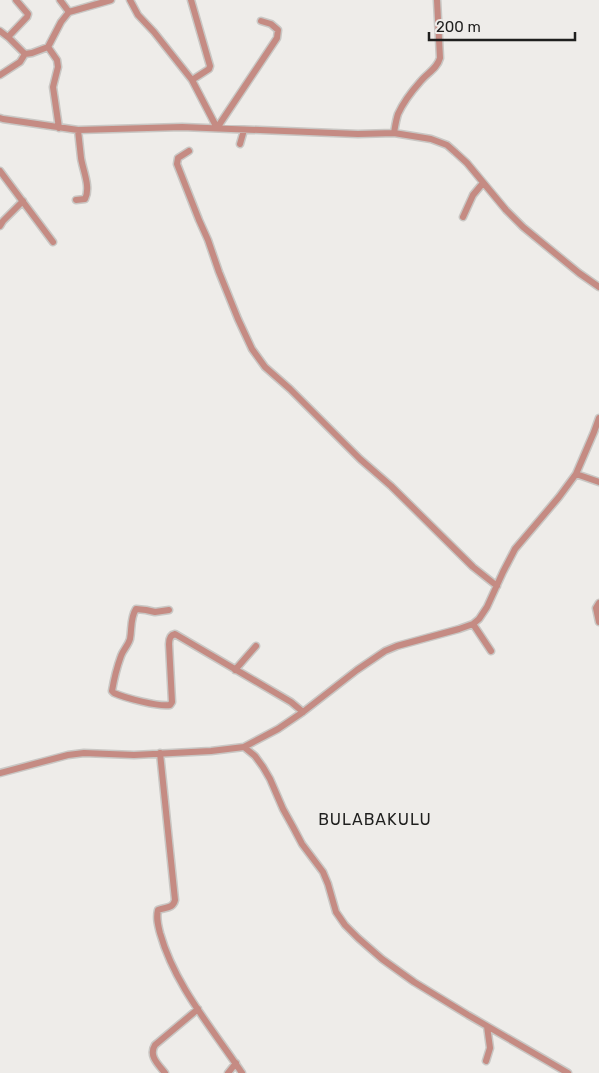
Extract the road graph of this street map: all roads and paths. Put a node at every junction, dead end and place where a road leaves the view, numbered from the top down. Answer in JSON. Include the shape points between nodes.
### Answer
{"nodes":[{"id":1,"x":16,"y":0,"type":"edge"},
{"id":2,"x":60,"y":0,"type":"edge"},
{"id":3,"x":111,"y":0,"type":"edge"},
{"id":4,"x":130,"y":0,"type":"edge"},
{"id":5,"x":190,"y":0,"type":"edge"},
{"id":6,"x":437,"y":0,"type":"edge"},
{"id":7,"x":68,"y":12,"type":"junction"},
{"id":8,"x":261,"y":22,"type":"dead end"},
{"id":9,"x":0,"y":31,"type":"edge"},
{"id":10,"x":9,"y":38,"type":"junction"},
{"id":11,"x":48,"y":47,"type":"junction"},
{"id":12,"x":25,"y":54,"type":"junction"},
{"id":13,"x":0,"y":75,"type":"edge"},
{"id":14,"x":192,"y":80,"type":"junction"},
{"id":15,"x":0,"y":118,"type":"edge"},
{"id":16,"x":59,"y":128,"type":"junction"},
{"id":17,"x":217,"y":128,"type":"junction"},
{"id":18,"x":78,"y":130,"type":"junction"},
{"id":19,"x":244,"y":130,"type":"junction"},
{"id":20,"x":394,"y":133,"type":"junction"},
{"id":21,"x":240,"y":144,"type":"dead end"},
{"id":22,"x":189,"y":152,"type":"dead end"},
{"id":23,"x":0,"y":171,"type":"edge"},
{"id":24,"x":483,"y":183,"type":"junction"},
{"id":25,"x":76,"y":200,"type":"dead end"},
{"id":26,"x":23,"y":202,"type":"junction"},
{"id":27,"x":463,"y":217,"type":"dead end"},
{"id":28,"x":0,"y":226,"type":"edge"},
{"id":29,"x":53,"y":242,"type":"dead end"},
{"id":30,"x":599,"y":287,"type":"edge"},
{"id":31,"x":599,"y":418,"type":"edge"},
{"id":32,"x":576,"y":474,"type":"junction"},
{"id":33,"x":599,"y":482,"type":"edge"},
{"id":34,"x":497,"y":586,"type":"junction"},
{"id":35,"x":599,"y":603,"type":"edge"},
{"id":36,"x":169,"y":610,"type":"dead end"},
{"id":37,"x":599,"y":622,"type":"edge"},
{"id":38,"x":473,"y":624,"type":"junction"},
{"id":39,"x":256,"y":646,"type":"dead end"},
{"id":40,"x":491,"y":651,"type":"dead end"},
{"id":41,"x":235,"y":670,"type":"junction"},
{"id":42,"x":303,"y":712,"type":"junction"},
{"id":43,"x":244,"y":747,"type":"junction"},
{"id":44,"x":160,"y":753,"type":"junction"},
{"id":45,"x":0,"y":773,"type":"edge"},
{"id":46,"x":198,"y":1009,"type":"junction"},
{"id":47,"x":487,"y":1026,"type":"junction"},
{"id":48,"x":486,"y":1061,"type":"dead end"},
{"id":49,"x":236,"y":1063,"type":"junction"},
{"id":50,"x":165,"y":1073,"type":"edge"},
{"id":51,"x":228,"y":1073,"type":"edge"},
{"id":52,"x":242,"y":1073,"type":"edge"},
{"id":53,"x":568,"y":1073,"type":"edge"}],
"edges":[{"from":1,"to":10,"type":"street","via":[[28,14]]},
{"from":2,"to":7,"type":"street"},
{"from":3,"to":7,"type":"street"},
{"from":4,"to":14,"type":"street","via":[[138,15]]},
{"from":5,"to":14,"type":"street","via":[[210,66]]},
{"from":6,"to":20,"type":"street","via":[[439,62],[402,107]]},
{"from":7,"to":11,"type":"street"},
{"from":8,"to":17,"type":"street","via":[[278,30],[277,38]]},
{"from":9,"to":10,"type":"street"},
{"from":10,"to":12,"type":"street"},
{"from":11,"to":12,"type":"street"},
{"from":11,"to":16,"type":"street","via":[[58,67],[53,87]]},
{"from":12,"to":13,"type":"street","via":[[20,62]]},
{"from":14,"to":17,"type":"street"},
{"from":15,"to":16,"type":"street"},
{"from":16,"to":18,"type":"street"},
{"from":17,"to":18,"type":"street"},
{"from":17,"to":19,"type":"street"},
{"from":18,"to":25,"type":"street","via":[[87,194],[85,198]]},
{"from":19,"to":20,"type":"street"},
{"from":19,"to":21,"type":"street"},
{"from":20,"to":24,"type":"street","via":[[447,145]]},
{"from":22,"to":34,"type":"street","via":[[178,158],[177,164],[252,349],[265,366],[360,459]]},
{"from":23,"to":26,"type":"street"},
{"from":24,"to":27,"type":"street","via":[[473,195]]},
{"from":24,"to":30,"type":"street","via":[[523,227]]},
{"from":26,"to":28,"type":"street"},
{"from":26,"to":29,"type":"street"},
{"from":31,"to":32,"type":"street"},
{"from":32,"to":33,"type":"street"},
{"from":32,"to":34,"type":"street","via":[[515,550]]},
{"from":34,"to":38,"type":"street","via":[[488,607]]},
{"from":35,"to":37,"type":"street","via":[[596,608]]},
{"from":36,"to":41,"type":"street","via":[[136,609],[132,614],[130,639],[121,655],[113,683],[114,693],[170,705],[169,644],[173,634]]},
{"from":38,"to":40,"type":"street"},
{"from":38,"to":42,"type":"street","via":[[385,651]]},
{"from":39,"to":41,"type":"street"},
{"from":41,"to":42,"type":"street"},
{"from":42,"to":43,"type":"street"},
{"from":43,"to":44,"type":"street"},
{"from":43,"to":47,"type":"street","via":[[263,766],[302,844],[323,872],[336,912],[345,925],[382,959],[414,982]]},
{"from":44,"to":45,"type":"street","via":[[84,753]]},
{"from":44,"to":46,"type":"street","via":[[175,900],[171,907],[158,910],[158,924],[173,969]]},
{"from":46,"to":49,"type":"street"},
{"from":46,"to":50,"type":"street","via":[[154,1045],[152,1055]]},
{"from":47,"to":48,"type":"street","via":[[490,1048]]},
{"from":47,"to":53,"type":"street"},
{"from":49,"to":51,"type":"street"},
{"from":49,"to":52,"type":"street"}]}
